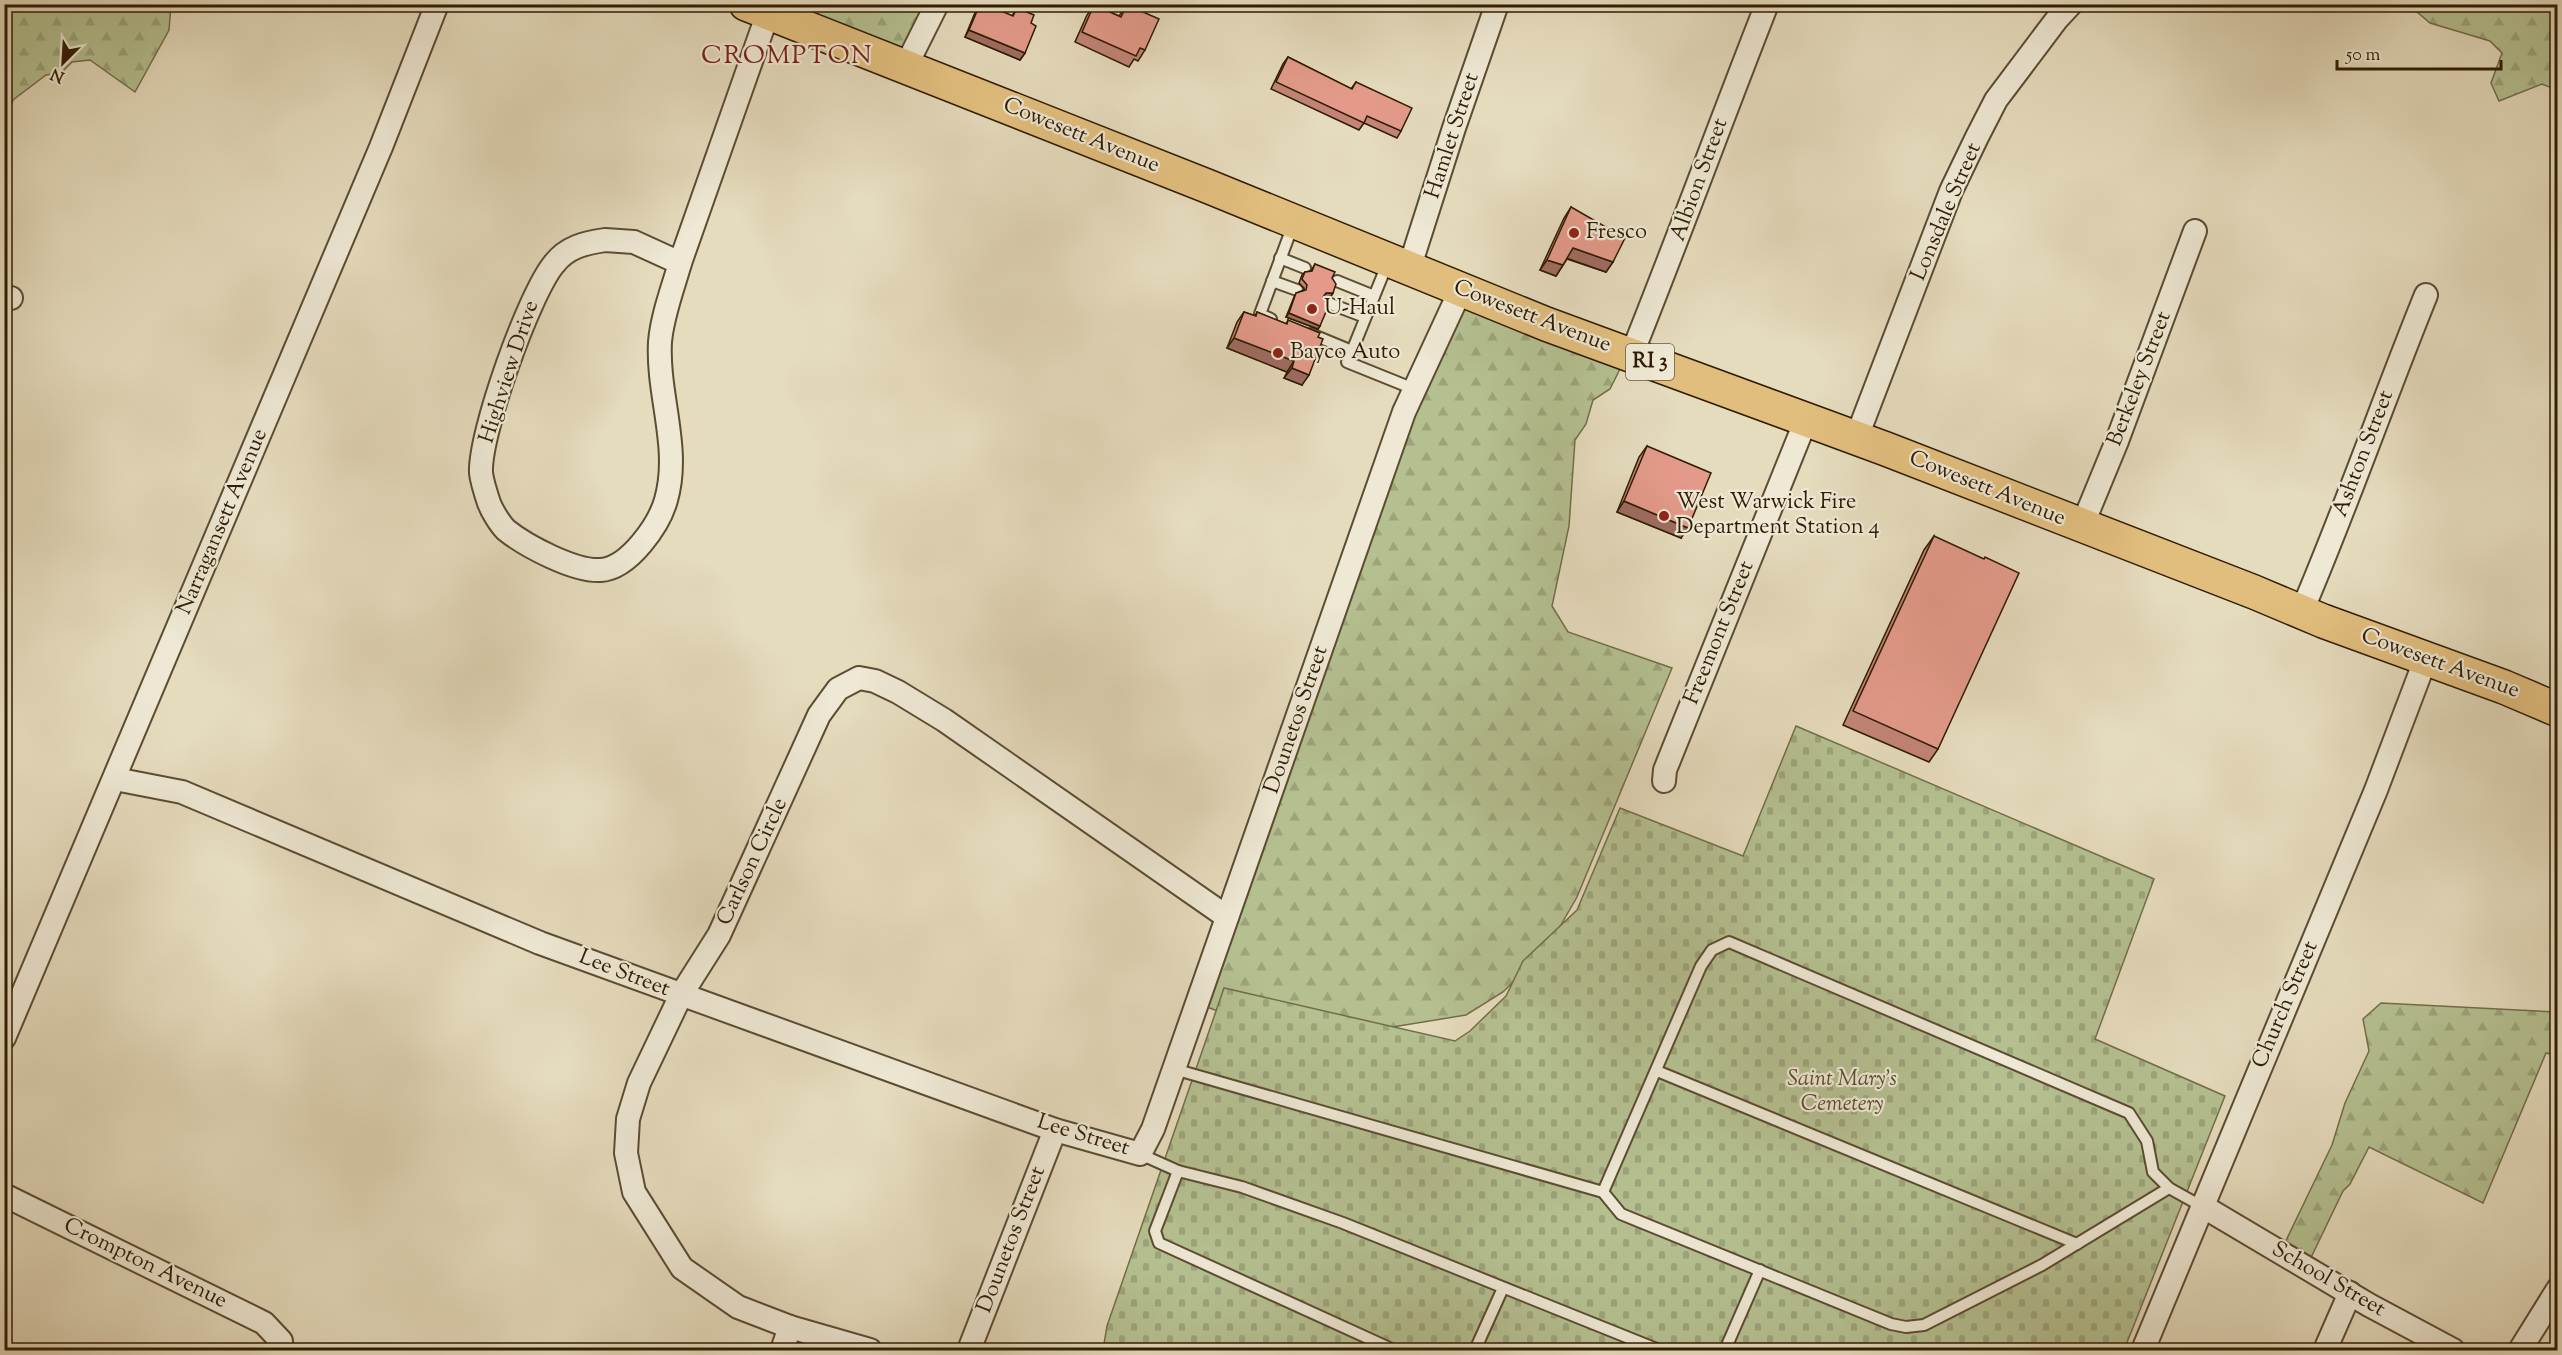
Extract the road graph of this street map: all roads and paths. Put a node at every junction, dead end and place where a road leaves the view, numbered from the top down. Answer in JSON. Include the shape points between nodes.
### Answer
{"nodes":[{"id":1,"x":437,"y":4,"type":"edge"},
{"id":2,"x":937,"y":4,"type":"edge"},
{"id":3,"x":1497,"y":4,"type":"edge"},
{"id":4,"x":1767,"y":4,"type":"edge"},
{"id":5,"x":2071,"y":4,"type":"edge"},
{"id":6,"x":757,"y":9,"type":"edge"},
{"id":7,"x":906,"y":66,"type":"junction"},
{"id":8,"x":1294,"y":222,"type":"junction"},
{"id":9,"x":2195,"y":231,"type":"dead end"},
{"id":10,"x":1280,"y":258,"type":"junction"},
{"id":11,"x":680,"y":263,"type":"junction"},
{"id":12,"x":1399,"y":264,"type":"junction"},
{"id":13,"x":1305,"y":268,"type":"dead end"},
{"id":14,"x":1272,"y":281,"type":"junction"},
{"id":15,"x":1337,"y":281,"type":"edge"},
{"id":16,"x":1461,"y":289,"type":"junction"},
{"id":17,"x":1297,"y":290,"type":"edge"},
{"id":18,"x":1374,"y":296,"type":"junction"},
{"id":19,"x":2426,"y":296,"type":"dead end"},
{"id":20,"x":1328,"y":303,"type":"edge"},
{"id":21,"x":1365,"y":317,"type":"junction"},
{"id":22,"x":1280,"y":322,"type":"edge"},
{"id":23,"x":1301,"y":330,"type":"edge"},
{"id":24,"x":1352,"y":351,"type":"junction"},
{"id":25,"x":1631,"y":356,"type":"junction"},
{"id":26,"x":1414,"y":389,"type":"junction"},
{"id":27,"x":1806,"y":420,"type":"junction"},
{"id":28,"x":1856,"y":439,"type":"junction"},
{"id":29,"x":2082,"y":526,"type":"junction"},
{"id":30,"x":2301,"y":613,"type":"junction"},
{"id":31,"x":2426,"y":658,"type":"junction"},
{"id":32,"x":2558,"y":710,"type":"edge"},
{"id":33,"x":115,"y":779,"type":"junction"},
{"id":34,"x":1664,"y":781,"type":"dead end"},
{"id":35,"x":1227,"y":917,"type":"junction"},
{"id":36,"x":681,"y":995,"type":"junction"},
{"id":37,"x":4,"y":1038,"type":"edge"},
{"id":38,"x":1174,"y":1070,"type":"junction"},
{"id":39,"x":1657,"y":1071,"type":"junction"},
{"id":40,"x":1055,"y":1130,"type":"junction"},
{"id":41,"x":1140,"y":1154,"type":"junction"},
{"id":42,"x":1178,"y":1171,"type":"junction"},
{"id":43,"x":2169,"y":1188,"type":"junction"},
{"id":44,"x":1603,"y":1192,"type":"junction"},
{"id":45,"x":4,"y":1196,"type":"edge"},
{"id":46,"x":2204,"y":1207,"type":"junction"},
{"id":47,"x":2077,"y":1244,"type":"junction"},
{"id":48,"x":1760,"y":1270,"type":"junction"},
{"id":49,"x":1503,"y":1288,"type":"junction"},
{"id":50,"x":2558,"y":1289,"type":"edge"},
{"id":51,"x":2350,"y":1293,"type":"junction"},
{"id":52,"x":790,"y":1327,"type":"junction"},
{"id":53,"x":281,"y":1346,"type":"edge"},
{"id":54,"x":782,"y":1350,"type":"edge"},
{"id":55,"x":870,"y":1350,"type":"edge"},
{"id":56,"x":969,"y":1350,"type":"edge"},
{"id":57,"x":1394,"y":1350,"type":"edge"},
{"id":58,"x":1475,"y":1350,"type":"edge"},
{"id":59,"x":1659,"y":1350,"type":"edge"},
{"id":60,"x":1725,"y":1350,"type":"edge"},
{"id":61,"x":2143,"y":1350,"type":"edge"},
{"id":62,"x":2325,"y":1350,"type":"edge"},
{"id":63,"x":2453,"y":1350,"type":"edge"},
{"id":64,"x":2520,"y":1350,"type":"edge"}],
"edges":[{"from":1,"to":33,"type":"street","name":"Narragansett Avenue","via":[[381,147]]},
{"from":2,"to":7,"type":"street"},
{"from":3,"to":12,"type":"street","name":"Hamlet Street","via":[[1454,128]]},
{"from":4,"to":25,"type":"street","name":"Albion Street"},
{"from":5,"to":28,"type":"street","name":"Lonsdale Street","via":[[1996,100],[1977,136],[1951,191]]},
{"from":6,"to":7,"type":"main road","name":"Cowesett Avenue","number":"RI 3"},
{"from":6,"to":11,"type":"street","name":"Highview Drive"},
{"from":7,"to":8,"type":"main road","name":"Cowesett Avenue","number":"RI 3"},
{"from":8,"to":10,"type":"lane"},
{"from":8,"to":12,"type":"main road","name":"Cowesett Avenue","number":"RI 3"},
{"from":9,"to":29,"type":"street","name":"Berkeley Street"},
{"from":10,"to":13,"type":"lane"},
{"from":10,"to":14,"type":"lane"},
{"from":11,"to":11,"type":"street","name":"Highview Drive","via":[[660,342],[671,470],[666,501],[650,533],[627,560],[602,570],[572,565],[504,529],[490,505],[481,473],[485,438],[515,346],[554,263],[576,245],[605,240],[634,242]]},
{"from":12,"to":16,"type":"main road","name":"Cowesett Avenue","number":"RI 3"},
{"from":12,"to":18,"type":"lane"},
{"from":14,"to":17,"type":"lane"},
{"from":14,"to":22,"type":"lane","via":[[1260,314]]},
{"from":15,"to":18,"type":"lane"},
{"from":16,"to":25,"type":"main road","name":"Cowesett Avenue","number":"RI 3"},
{"from":16,"to":26,"type":"street","name":"Dounetos Street"},
{"from":18,"to":21,"type":"lane"},
{"from":19,"to":30,"type":"street","name":"Ashton Street"},
{"from":20,"to":21,"type":"lane"},
{"from":21,"to":24,"type":"lane"},
{"from":23,"to":24,"type":"lane"},
{"from":24,"to":26,"type":"lane","via":[[1347,362]]},
{"from":25,"to":27,"type":"main road","name":"Cowesett Avenue","number":"RI 3"},
{"from":26,"to":35,"type":"street","name":"Dounetos Street"},
{"from":27,"to":28,"type":"main road","name":"Cowesett Avenue","number":"RI 3"},
{"from":27,"to":34,"type":"street","name":"Freemont Street","via":[[1665,770]]},
{"from":28,"to":29,"type":"main road","name":"Cowesett Avenue","number":"RI 3"},
{"from":29,"to":30,"type":"main road","name":"Cowesett Avenue","number":"RI 3"},
{"from":30,"to":31,"type":"main road","name":"Cowesett Avenue","number":"RI 3"},
{"from":31,"to":32,"type":"main road","name":"Cowesett Avenue","number":"RI 3"},
{"from":31,"to":46,"type":"street","name":"Church Street","via":[[2376,790]]},
{"from":33,"to":36,"type":"street","name":"Lee Street","via":[[182,792],[529,938]]},
{"from":33,"to":37,"type":"street","name":"Narragansett Avenue"},
{"from":35,"to":36,"type":"street","name":"Carlson Circle","via":[[944,720],[898,692],[859,678],[838,689],[819,715],[719,935]]},
{"from":35,"to":38,"type":"street","name":"Dounetos Street"},
{"from":36,"to":40,"type":"street","name":"Lee Street"},
{"from":36,"to":52,"type":"street","name":"Carlson Circle","via":[[639,1083],[628,1119],[626,1153],[634,1192],[682,1268],[738,1307]]},
{"from":38,"to":41,"type":"street","name":"Dounetos Street"},
{"from":38,"to":44,"type":"lane"},
{"from":39,"to":43,"type":"lane","via":[[1701,966],[1712,950],[1729,942],[2129,1113],[2147,1141],[2153,1172]]},
{"from":39,"to":44,"type":"lane"},
{"from":39,"to":47,"type":"lane"},
{"from":40,"to":41,"type":"street","name":"Lee Street"},
{"from":40,"to":56,"type":"street","name":"Dounetos Street"},
{"from":41,"to":42,"type":"lane"},
{"from":42,"to":49,"type":"lane","via":[[1242,1187],[1343,1223]]},
{"from":42,"to":57,"type":"lane","via":[[1155,1231],[1159,1243]]},
{"from":43,"to":46,"type":"lane"},
{"from":43,"to":47,"type":"lane"},
{"from":44,"to":48,"type":"lane","via":[[1621,1214]]},
{"from":45,"to":53,"type":"street","name":"Crompton Avenue","via":[[264,1323]]},
{"from":46,"to":51,"type":"street","name":"School Street"},
{"from":46,"to":61,"type":"street","name":"Church Street"},
{"from":47,"to":48,"type":"lane","via":[[1915,1326],[1891,1324]]},
{"from":48,"to":60,"type":"lane"},
{"from":49,"to":58,"type":"lane"},
{"from":49,"to":59,"type":"lane"},
{"from":50,"to":64,"type":"street"},
{"from":51,"to":62,"type":"street"},
{"from":51,"to":63,"type":"street","name":"School Street"},
{"from":52,"to":54,"type":"street"},
{"from":52,"to":55,"type":"street","name":"Carlson Circle"}]}
